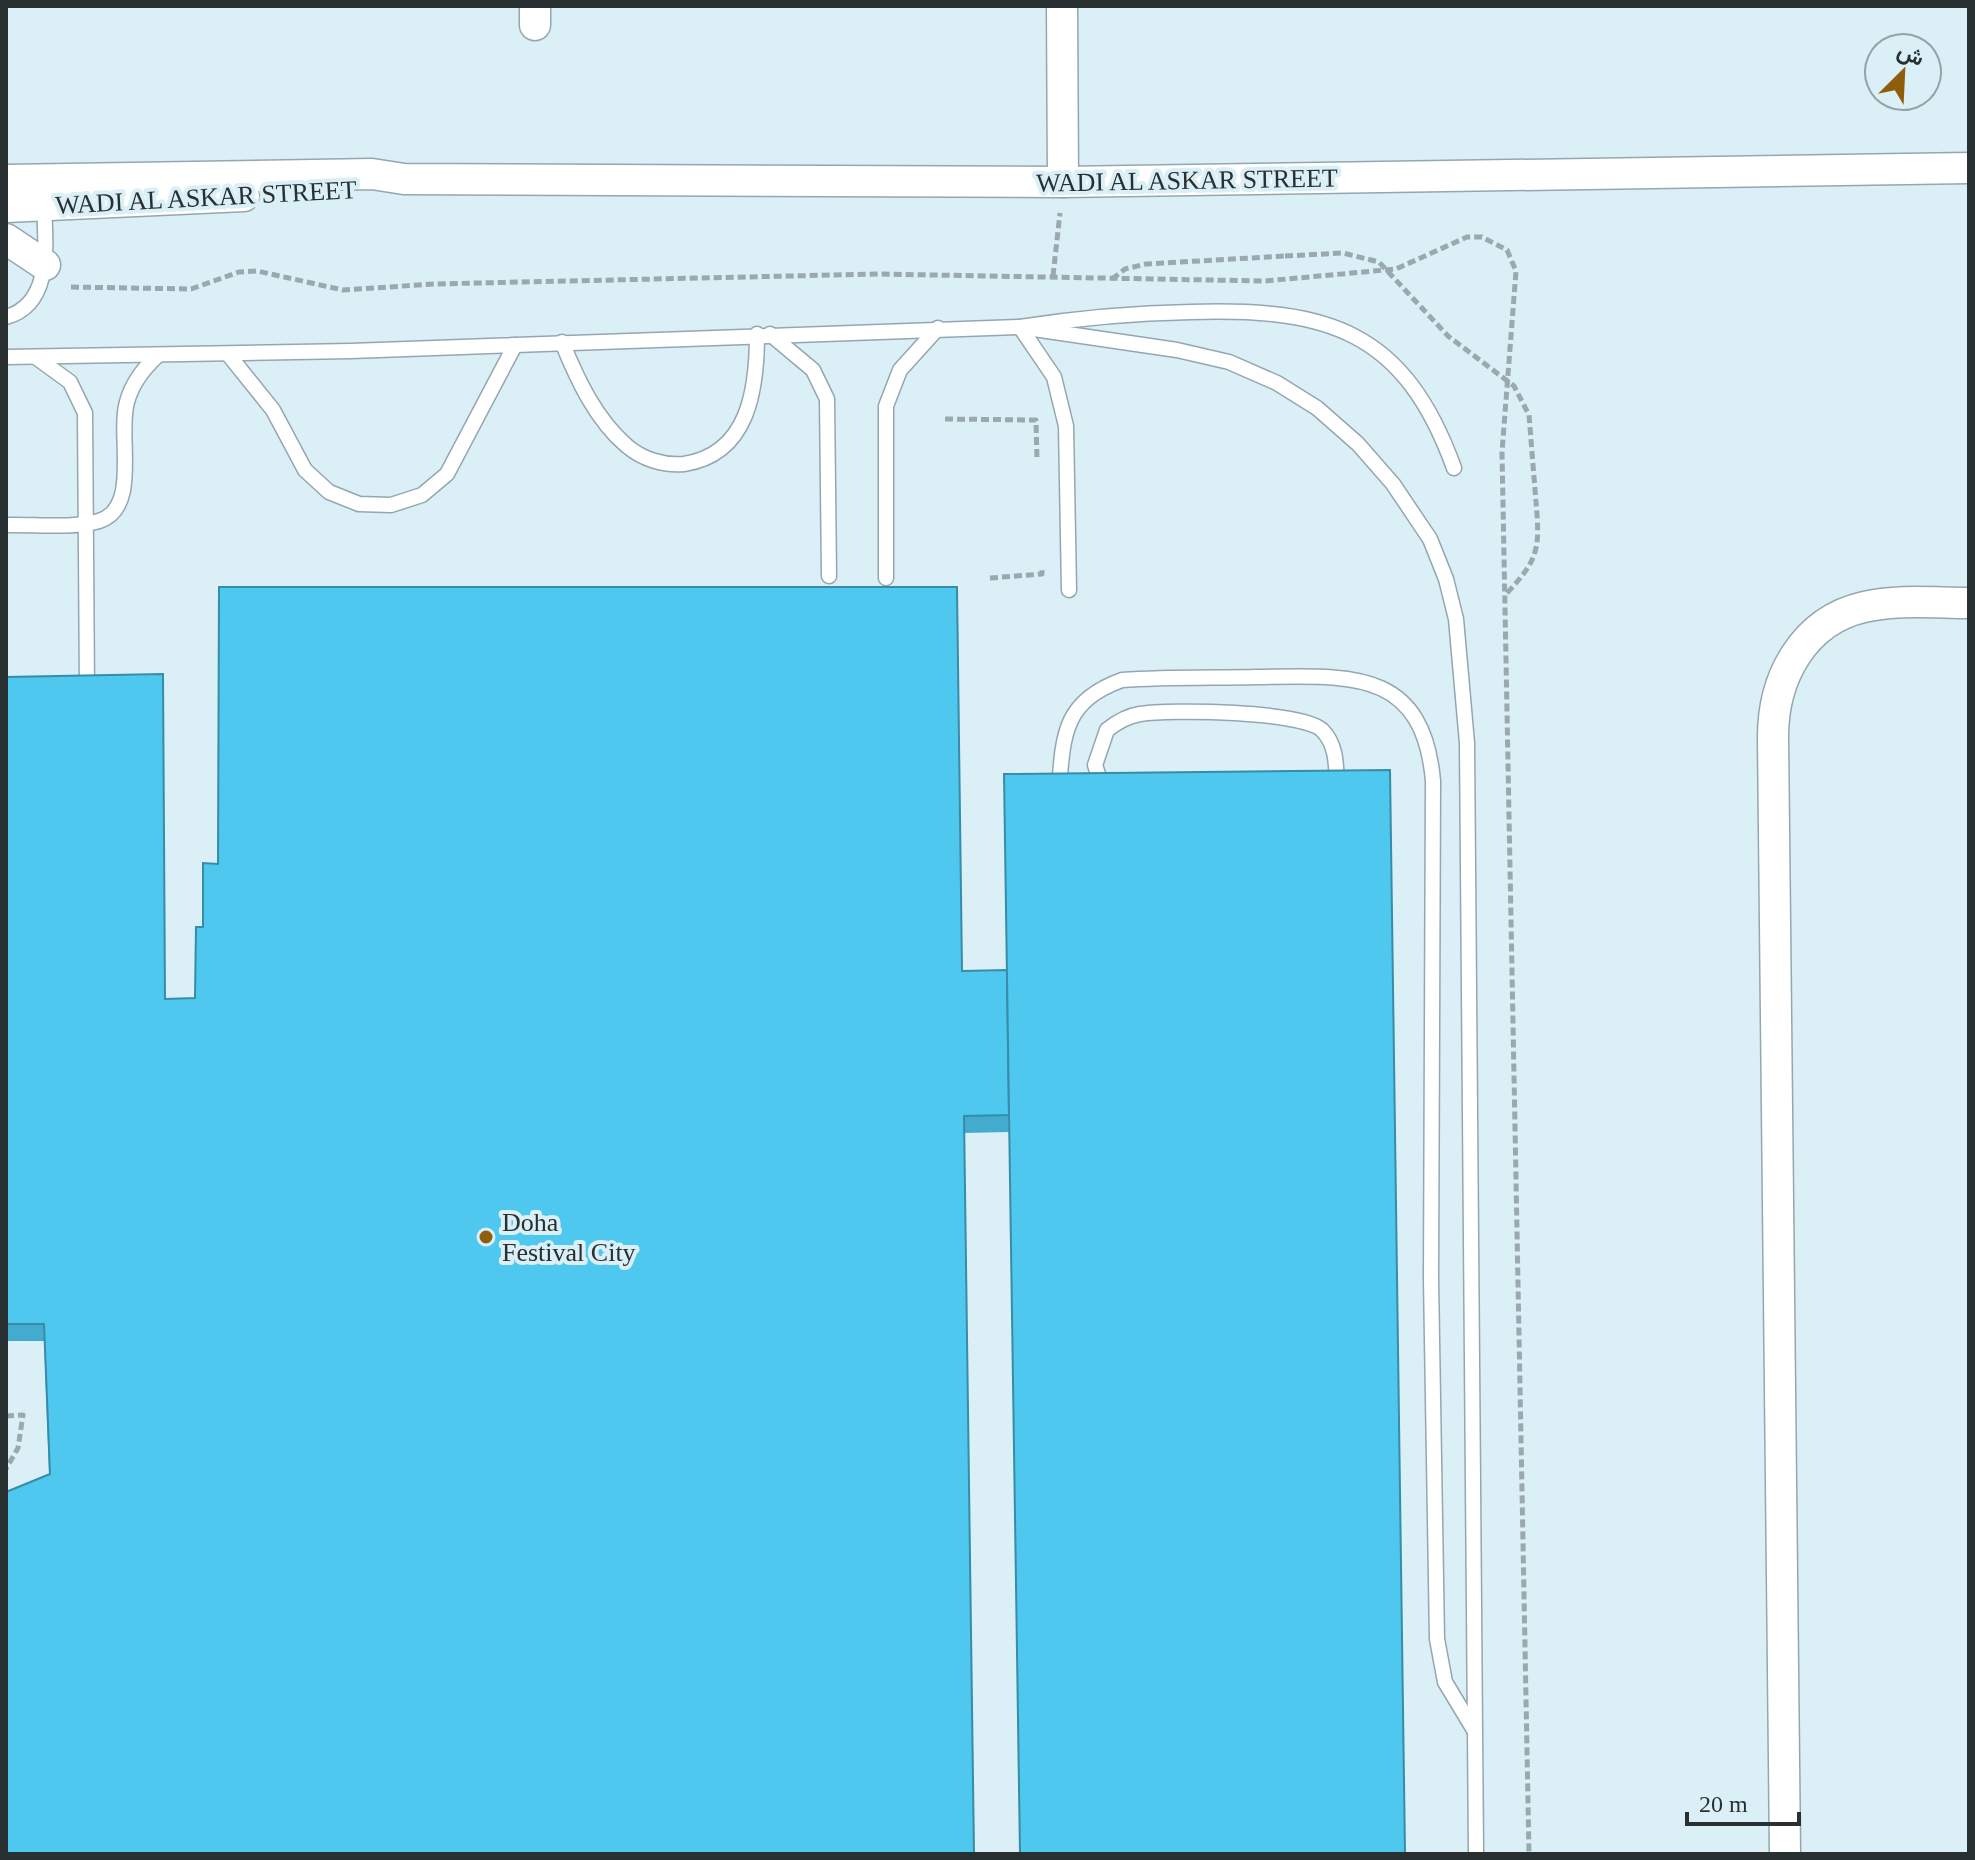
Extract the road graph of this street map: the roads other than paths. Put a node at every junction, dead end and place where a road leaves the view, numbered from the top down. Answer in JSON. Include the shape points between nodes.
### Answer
{"nodes":[{"id":1,"x":1062,"y":6,"type":"edge"},
{"id":2,"x":1969,"y":168,"type":"edge"},
{"id":3,"x":6,"y":180,"type":"edge"},
{"id":4,"x":1063,"y":182,"type":"junction"},
{"id":5,"x":43,"y":192,"type":"junction"},
{"id":6,"x":6,"y":207,"type":"edge"},
{"id":7,"x":6,"y":239,"type":"edge"},
{"id":8,"x":45,"y":265,"type":"junction"},
{"id":9,"x":6,"y":317,"type":"edge"},
{"id":10,"x":1020,"y":327,"type":"junction"},
{"id":11,"x":938,"y":328,"type":"junction"},
{"id":12,"x":763,"y":334,"type":"junction"},
{"id":13,"x":562,"y":342,"type":"junction"},
{"id":14,"x":515,"y":345,"type":"junction"},
{"id":15,"x":228,"y":354,"type":"junction"},
{"id":16,"x":157,"y":356,"type":"junction"},
{"id":17,"x":6,"y":357,"type":"edge"},
{"id":18,"x":36,"y":358,"type":"junction"},
{"id":19,"x":1454,"y":468,"type":"dead end"},
{"id":20,"x":88,"y":523,"type":"junction"},
{"id":21,"x":6,"y":525,"type":"edge"},
{"id":22,"x":829,"y":576,"type":"dead end"},
{"id":23,"x":886,"y":578,"type":"dead end"},
{"id":24,"x":1069,"y":590,"type":"dead end"},
{"id":25,"x":1969,"y":603,"type":"edge"},
{"id":26,"x":87,"y":692,"type":"edge"},
{"id":27,"x":1337,"y":797,"type":"edge"},
{"id":28,"x":1119,"y":805,"type":"edge"},
{"id":29,"x":1059,"y":810,"type":"edge"},
{"id":30,"x":1475,"y":1730,"type":"junction"},
{"id":31,"x":1476,"y":1854,"type":"edge"},
{"id":32,"x":1785,"y":1854,"type":"edge"}],
"edges":[{"from":1,"to":4,"type":"street"},
{"from":2,"to":4,"type":"street","name":"WADI AL ASKAR STREET"},
{"from":3,"to":5,"type":"street","name":"WADI AL ASKAR STREET"},
{"from":4,"to":5,"type":"street","name":"WADI AL ASKAR STREET","via":[[404,179],[355,191]]},
{"from":5,"to":6,"type":"street","name":"WADI AL ASKAR STREET"},
{"from":5,"to":8,"type":"lane"},
{"from":7,"to":8,"type":"street"},
{"from":8,"to":9,"type":"lane","via":[[29,304]]},
{"from":10,"to":11,"type":"lane"},
{"from":10,"to":19,"type":"lane","via":[[1131,313],[1234,311],[1309,318],[1355,337],[1391,363],[1427,406]]},
{"from":10,"to":24,"type":"lane","via":[[1054,377],[1066,426]]},
{"from":10,"to":30,"type":"lane","via":[[1177,350],[1229,362],[1277,383],[1317,408],[1393,484],[1430,539],[1446,579],[1456,619],[1467,743]]},
{"from":11,"to":12,"type":"lane"},
{"from":11,"to":23,"type":"lane","via":[[900,370],[886,406]]},
{"from":12,"to":13,"type":"lane"},
{"from":12,"to":13,"type":"lane","via":[[740,431],[713,455],[677,465],[659,463],[626,446],[593,404]]},
{"from":12,"to":22,"type":"lane","via":[[813,370],[827,399]]},
{"from":13,"to":14,"type":"lane"},
{"from":14,"to":15,"type":"lane"},
{"from":14,"to":15,"type":"lane","via":[[447,474],[422,495],[391,505],[359,504],[329,492],[305,470],[273,410]]},
{"from":15,"to":16,"type":"lane"},
{"from":16,"to":18,"type":"lane"},
{"from":16,"to":20,"type":"lane","via":[[143,369],[126,404],[121,503],[107,517]]},
{"from":17,"to":18,"type":"lane"},
{"from":18,"to":20,"type":"lane","via":[[70,382],[85,413]]},
{"from":20,"to":21,"type":"lane"},
{"from":20,"to":26,"type":"lane"},
{"from":25,"to":32,"type":"street","via":[[1884,604],[1841,615],[1792,659],[1776,697]]},
{"from":27,"to":28,"type":"lane","via":[[1335,755],[1322,730],[1308,721],[1290,716],[1141,713],[1107,730],[1097,752],[1099,780]]},
{"from":29,"to":30,"type":"lane","via":[[1062,740],[1070,719],[1101,687],[1122,680],[1352,677],[1391,692],[1419,722],[1433,781],[1431,1279],[1437,1639],[1445,1682]]},
{"from":30,"to":31,"type":"lane"}]}
